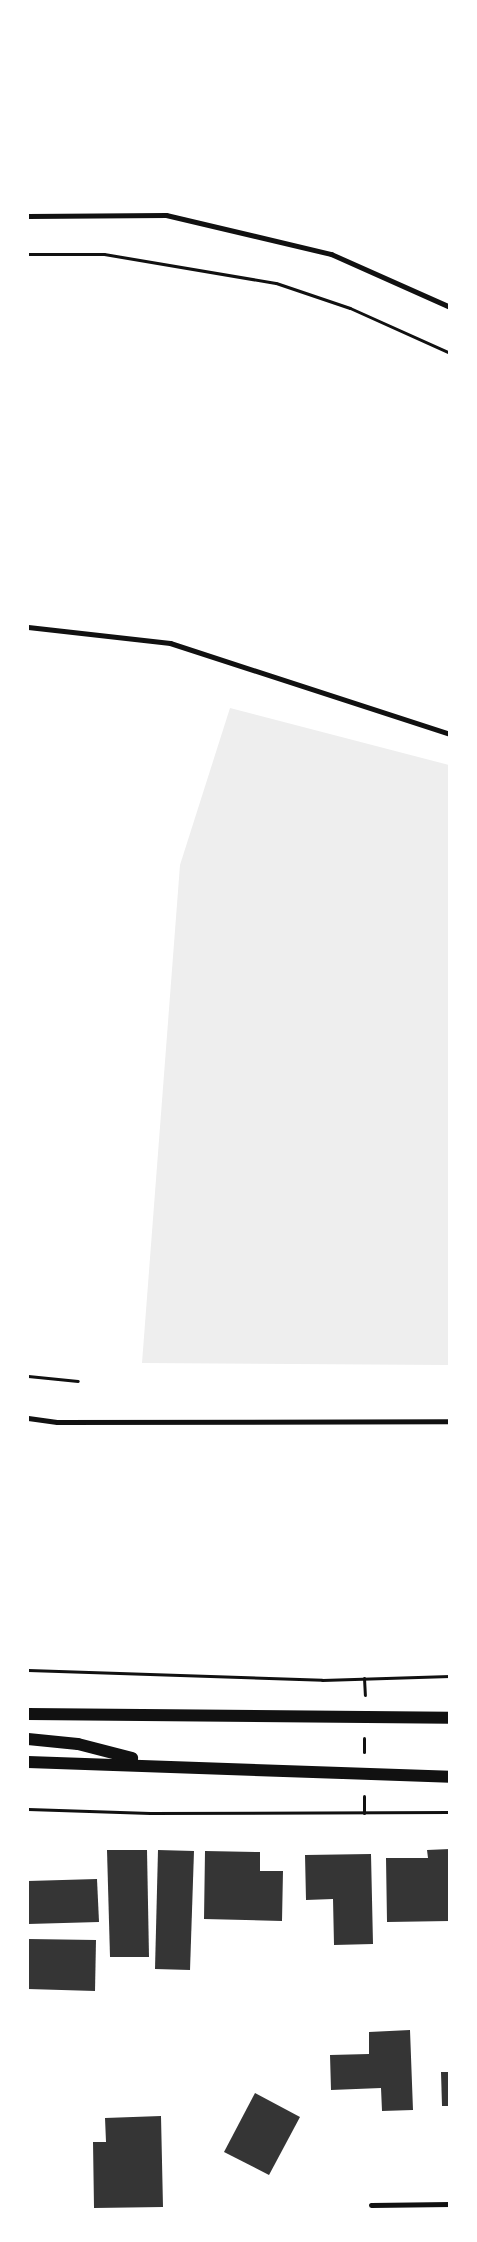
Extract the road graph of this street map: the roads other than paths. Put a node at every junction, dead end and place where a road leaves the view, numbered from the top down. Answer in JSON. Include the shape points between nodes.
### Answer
{"nodes":[{"id":1,"x":28,"y":216,"type":"edge"},
{"id":2,"x":450,"y":307,"type":"edge"},
{"id":3,"x":28,"y":627,"type":"edge"},
{"id":4,"x":450,"y":734,"type":"edge"},
{"id":5,"x":28,"y":1418,"type":"edge"},
{"id":6,"x":450,"y":1421,"type":"edge"},
{"id":7,"x":28,"y":1714,"type":"edge"},
{"id":8,"x":450,"y":1718,"type":"edge"},
{"id":9,"x":28,"y":1739,"type":"edge"},
{"id":10,"x":28,"y":1762,"type":"edge"},
{"id":11,"x":149,"y":1763,"type":"junction"},
{"id":12,"x":450,"y":1777,"type":"edge"},
{"id":13,"x":450,"y":2204,"type":"edge"},
{"id":14,"x":372,"y":2206,"type":"dead end"}],
"edges":[{"from":1,"to":2,"type":"street","via":[[166,215],[331,254]]},
{"from":3,"to":4,"type":"street","via":[[170,643]]},
{"from":5,"to":6,"type":"street","via":[[57,1422]]},
{"from":7,"to":8,"type":"main road"},
{"from":9,"to":11,"type":"main road","via":[[78,1744]]},
{"from":10,"to":11,"type":"main road"},
{"from":11,"to":12,"type":"main road","via":[[364,1777]]},
{"from":13,"to":14,"type":"street"}]}
